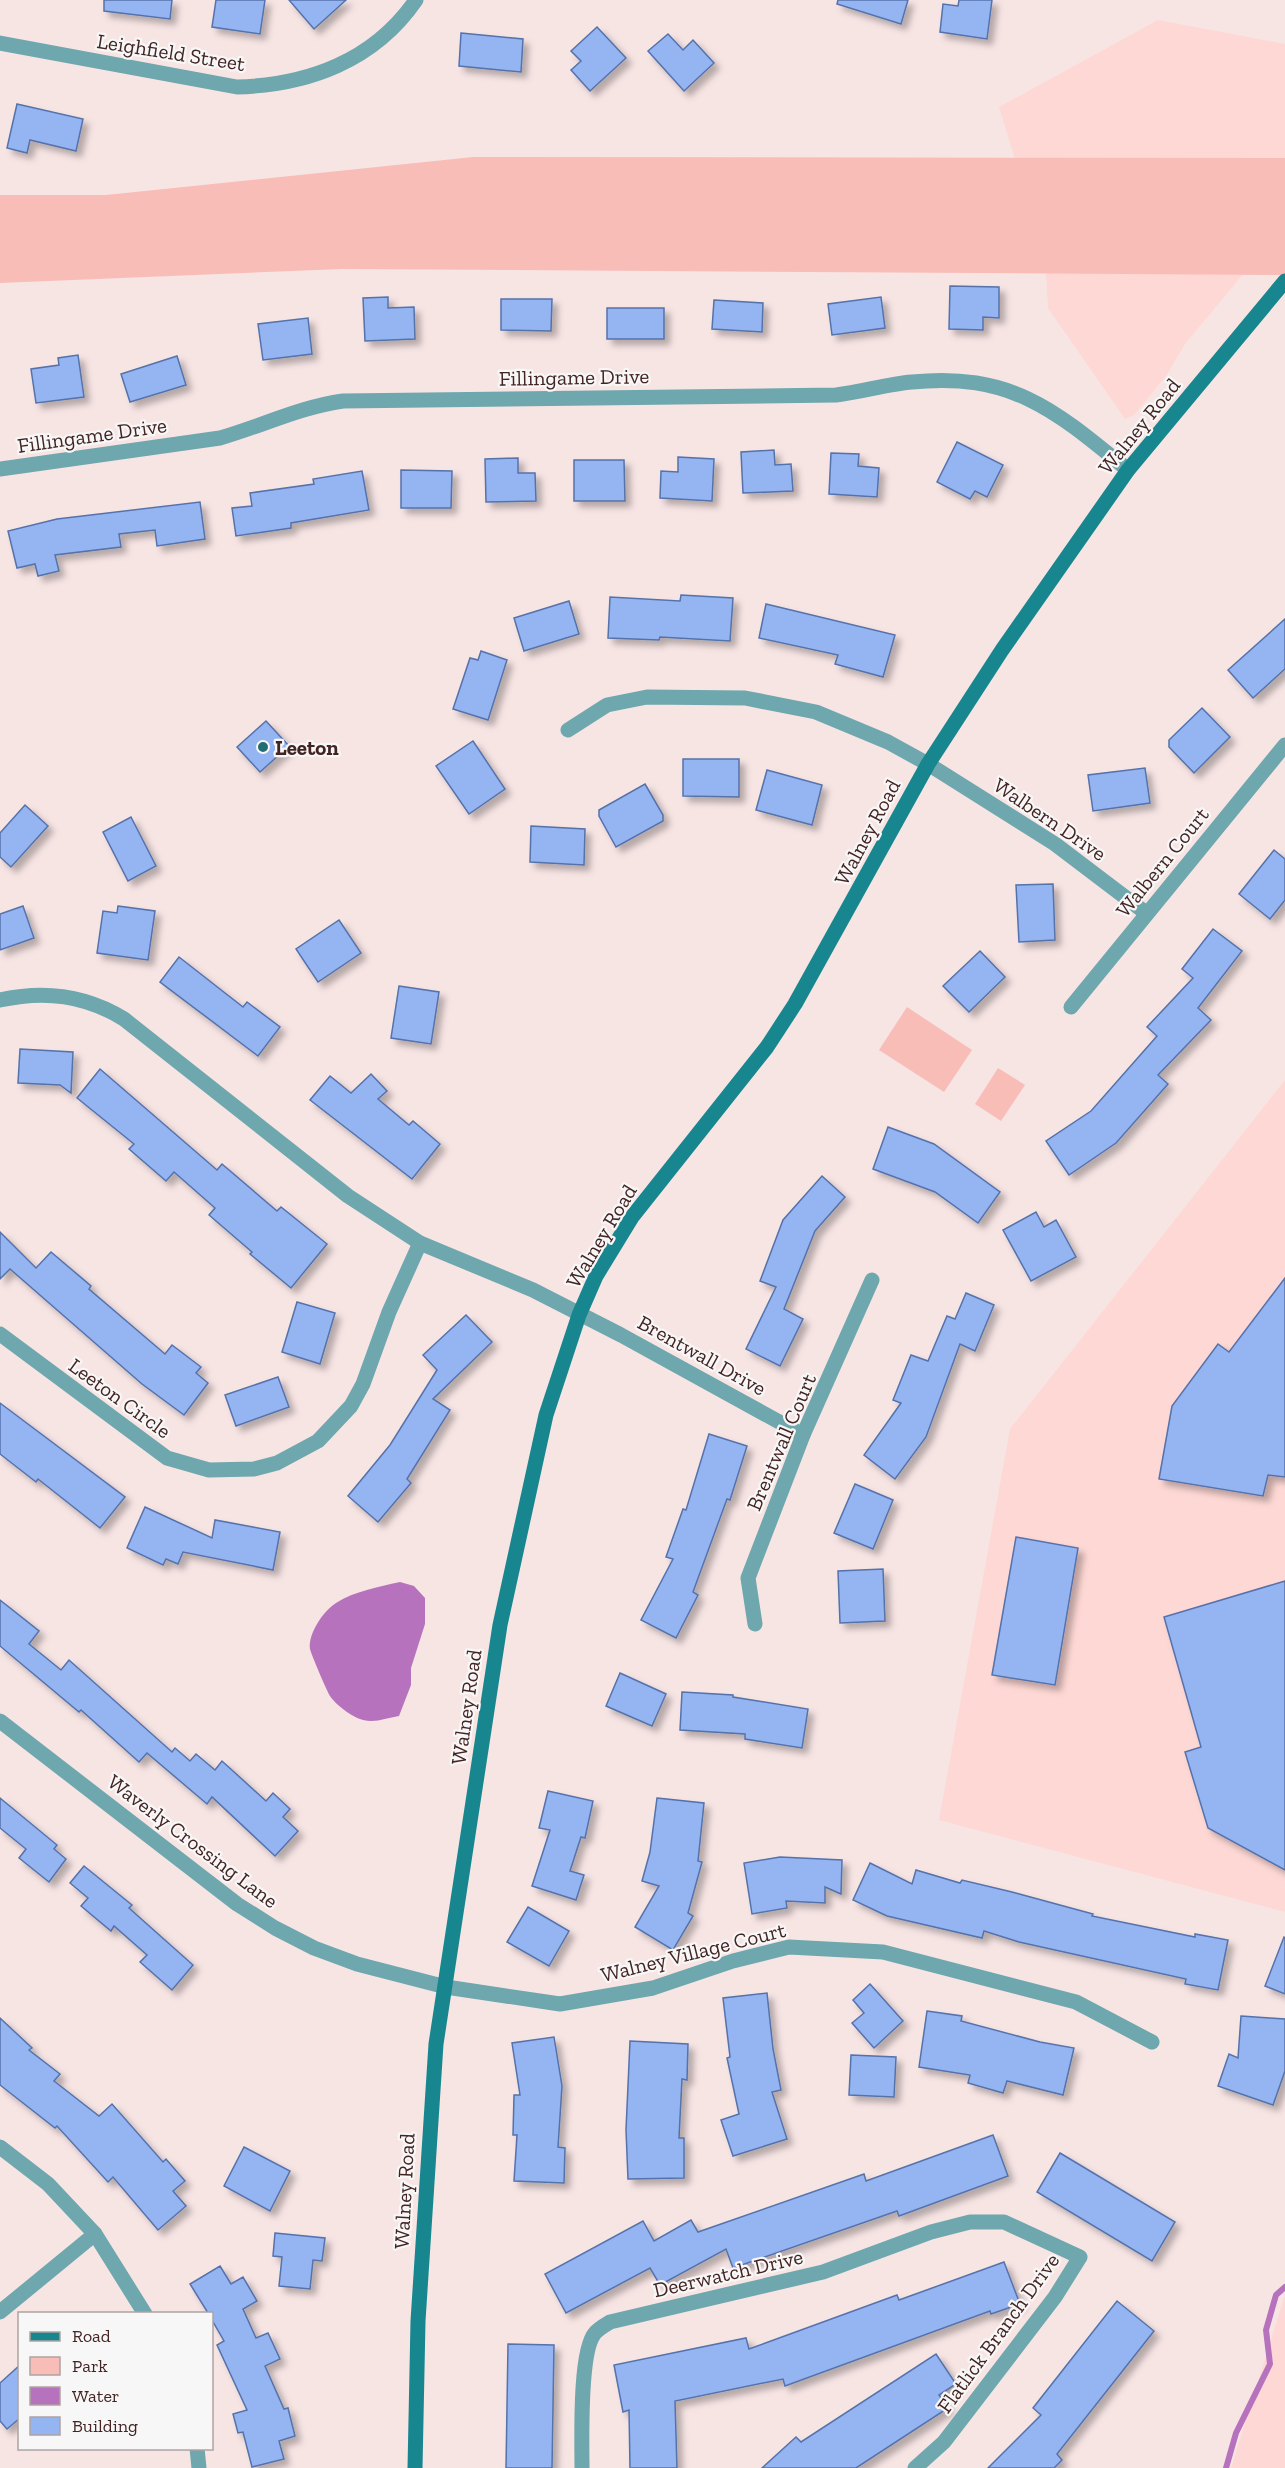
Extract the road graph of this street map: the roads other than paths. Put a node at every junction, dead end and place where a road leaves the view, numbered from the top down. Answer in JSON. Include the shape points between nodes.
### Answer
{"nodes":[{"id":1,"x":416,"y":0,"type":"edge"},
{"id":2,"x":0,"y":43,"type":"edge"},
{"id":3,"x":1285,"y":281,"type":"edge"},
{"id":4,"x":0,"y":469,"type":"edge"},
{"id":5,"x":1128,"y":470,"type":"junction"},
{"id":6,"x":568,"y":730,"type":"dead end"},
{"id":7,"x":1285,"y":744,"type":"edge"},
{"id":8,"x":928,"y":764,"type":"junction"},
{"id":9,"x":1146,"y":913,"type":"junction"},
{"id":10,"x":0,"y":1000,"type":"edge"},
{"id":11,"x":1071,"y":1007,"type":"dead end"},
{"id":12,"x":420,"y":1243,"type":"junction"},
{"id":13,"x":872,"y":1280,"type":"dead end"},
{"id":14,"x":579,"y":1315,"type":"junction"},
{"id":15,"x":0,"y":1334,"type":"edge"},
{"id":16,"x":803,"y":1435,"type":"junction"},
{"id":17,"x":755,"y":1624,"type":"dead end"},
{"id":18,"x":0,"y":1721,"type":"edge"},
{"id":19,"x":446,"y":1988,"type":"junction"},
{"id":20,"x":1152,"y":2042,"type":"dead end"},
{"id":21,"x":0,"y":2147,"type":"edge"},
{"id":22,"x":1004,"y":2222,"type":"joint"},
{"id":23,"x":95,"y":2234,"type":"junction"},
{"id":24,"x":0,"y":2312,"type":"edge"},
{"id":25,"x":144,"y":2312,"type":"edge"},
{"id":26,"x":197,"y":2450,"type":"edge"},
{"id":27,"x":199,"y":2468,"type":"edge"},
{"id":28,"x":415,"y":2468,"type":"edge"},
{"id":29,"x":582,"y":2468,"type":"edge"},
{"id":30,"x":915,"y":2468,"type":"edge"}],
"edges":[{"from":1,"to":2,"type":"street","name":"Leighfield Street","via":[[383,37],[350,60],[309,78],[269,86],[237,87]]},
{"from":3,"to":5,"type":"main road","name":"Walney Road"},
{"from":4,"to":5,"type":"street","name":"Fillingame Drive","via":[[220,438],[300,410],[343,401],[836,395],[943,380],[992,385],[1048,407]]},
{"from":5,"to":8,"type":"main road","name":"Walney Road"},
{"from":6,"to":8,"type":"street","name":"Walbern Drive","via":[[607,705],[628,699],[745,698],[816,712],[888,742]]},
{"from":7,"to":9,"type":"street","name":"Walbern Court"},
{"from":8,"to":9,"type":"street","name":"Walbern Drive","via":[[1055,844]]},
{"from":8,"to":14,"type":"main road","name":"Walney Road","via":[[795,1004],[767,1047],[632,1217],[596,1276]]},
{"from":9,"to":11,"type":"street","name":"Walbern Court"},
{"from":10,"to":12,"type":"street","via":[[40,993],[74,997],[108,1009],[348,1196]]},
{"from":12,"to":14,"type":"street","via":[[533,1290]]},
{"from":12,"to":15,"type":"street","name":"Leeton Circle","via":[[351,1406],[318,1441],[277,1463],[255,1469],[209,1470],[167,1458]]},
{"from":13,"to":16,"type":"street","name":"Brentwall Court"},
{"from":14,"to":16,"type":"street","name":"Brentwall Drive"},
{"from":14,"to":19,"type":"main road","name":"Walney Road","via":[[546,1415],[500,1625]]},
{"from":16,"to":17,"type":"street","name":"Brentwall Court","via":[[748,1578]]},
{"from":18,"to":19,"type":"street","name":"Waverly Crossing Lane","via":[[237,1904],[275,1928],[357,1964]]},
{"from":19,"to":20,"type":"street","name":"Walney Village Court","via":[[560,2004],[653,1988],[789,1947],[883,1952],[1076,2002]]},
{"from":19,"to":28,"type":"main road","name":"Walney Road","via":[[431,2094],[418,2321]]},
{"from":21,"to":23,"type":"street","via":[[48,2184]]},
{"from":22,"to":29,"type":"street","name":"Deerwatch Drive","via":[[970,2222],[823,2272],[610,2322],[594,2334],[587,2354]]},
{"from":22,"to":30,"type":"street","name":"Flatlick Branch Drive","via":[[1080,2257],[1055,2297],[944,2442]]},
{"from":23,"to":24,"type":"street"},
{"from":23,"to":25,"type":"street"},
{"from":26,"to":27,"type":"street"}]}
